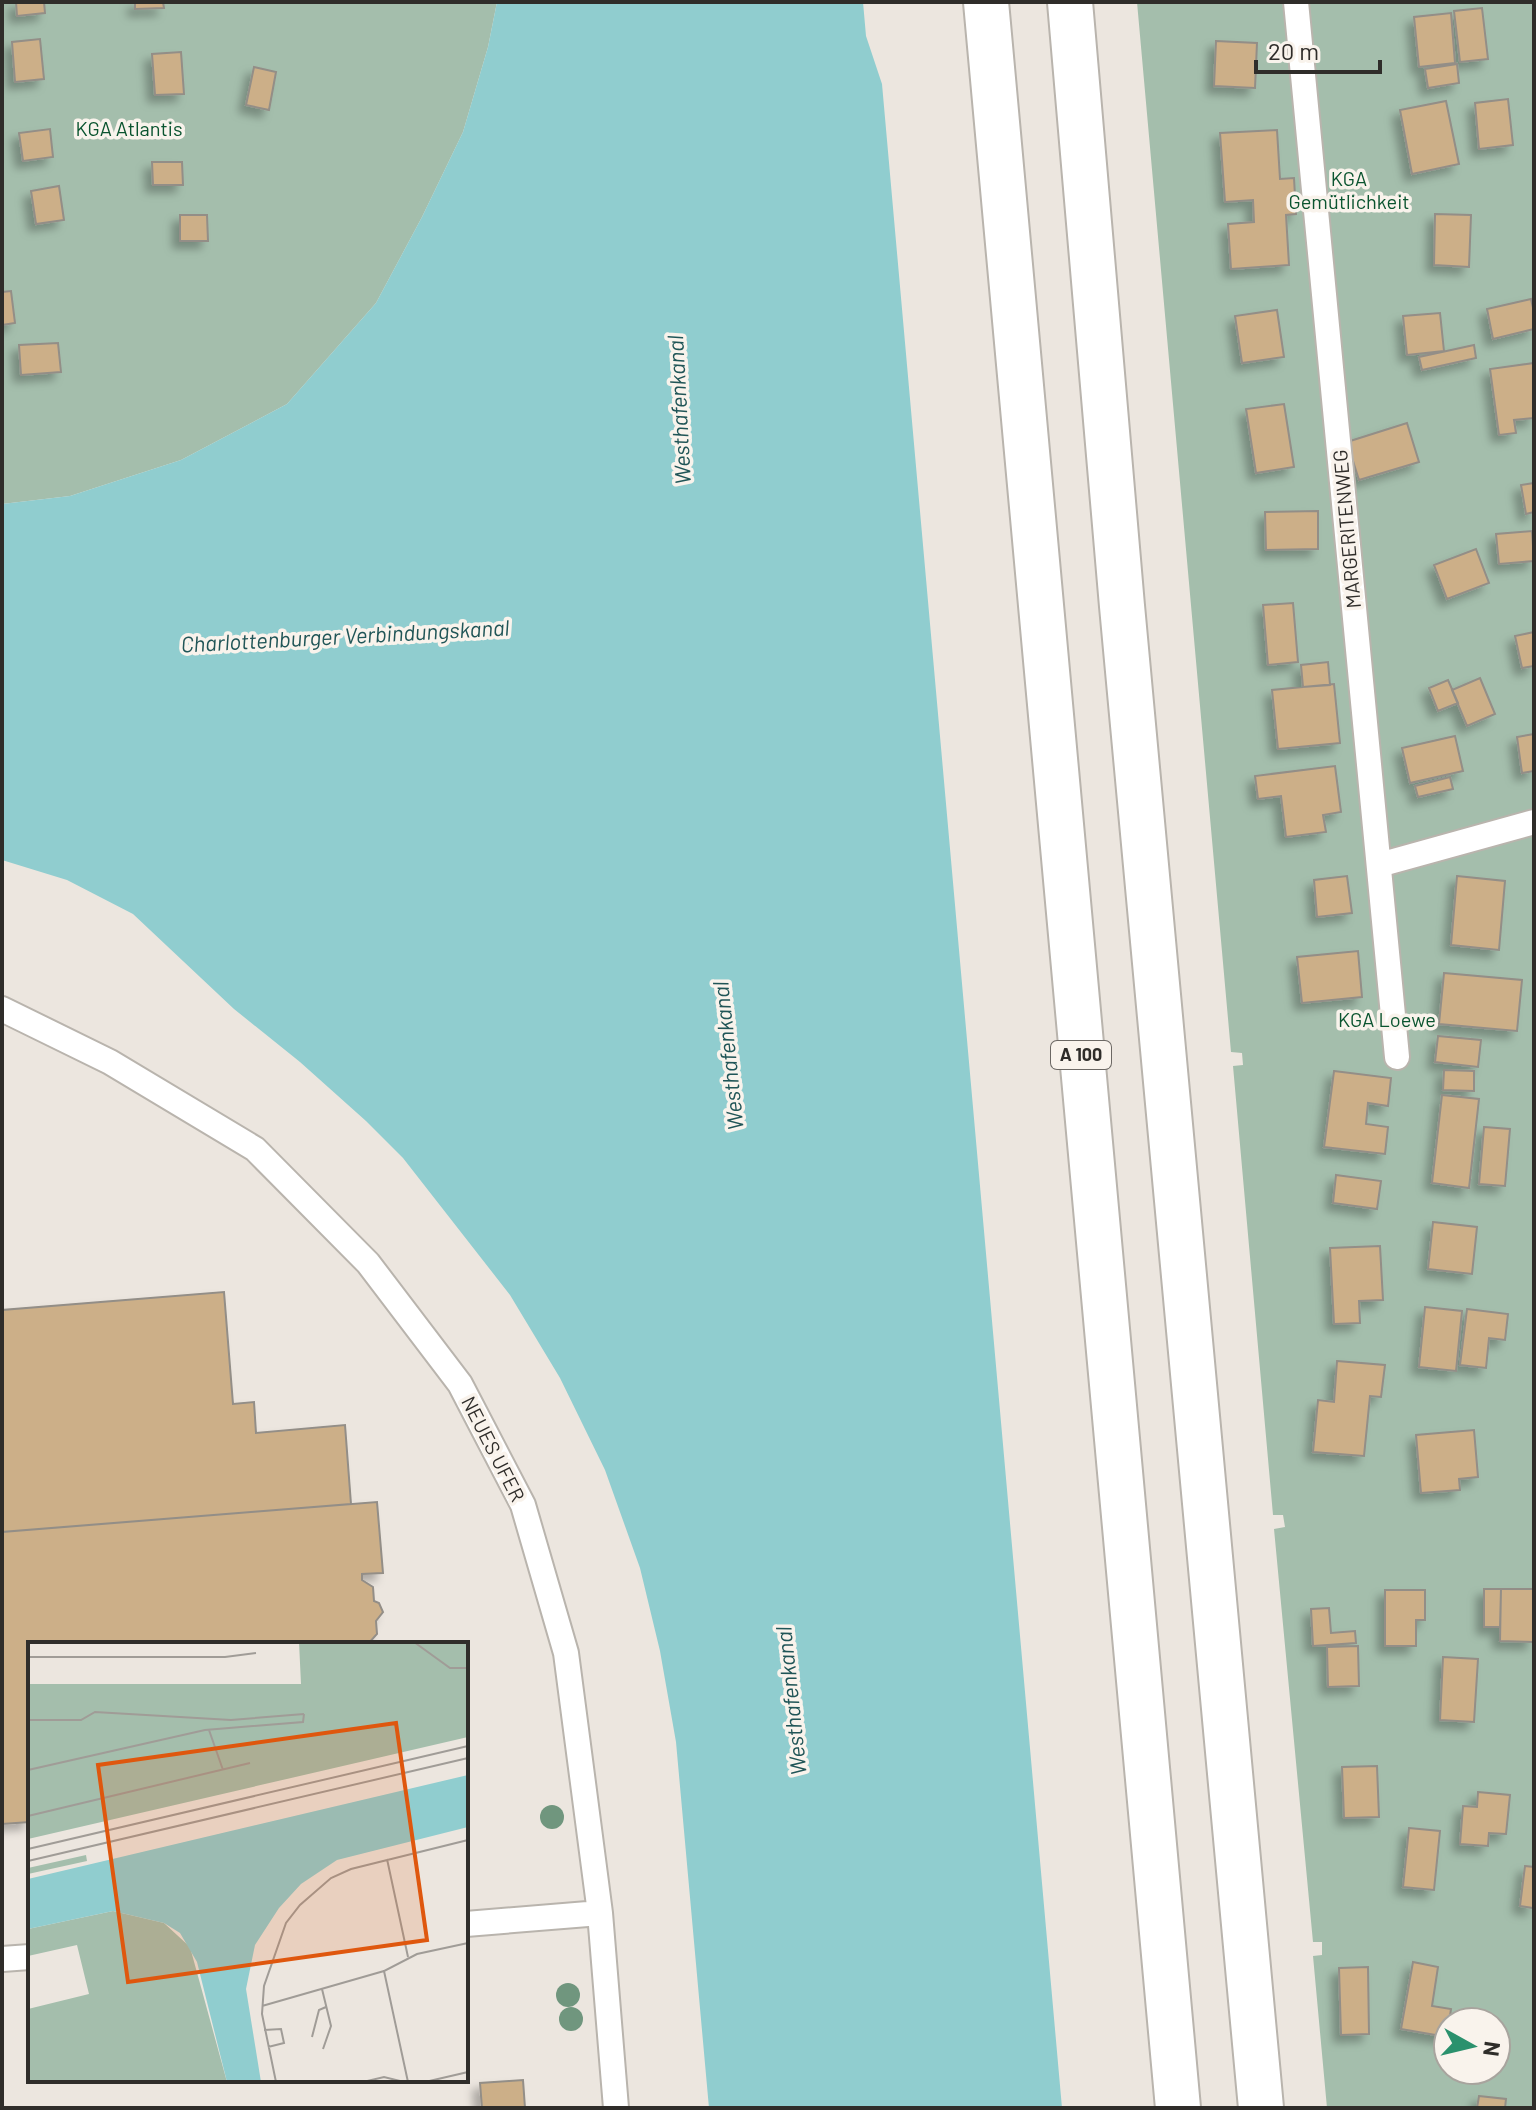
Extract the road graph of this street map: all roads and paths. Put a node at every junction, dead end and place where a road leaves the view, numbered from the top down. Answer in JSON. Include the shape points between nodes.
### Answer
{"nodes":[{"id":1,"x":986,"y":2,"type":"edge"},
{"id":2,"x":1070,"y":2,"type":"edge"},
{"id":3,"x":1296,"y":2,"type":"edge"},
{"id":4,"x":1534,"y":822,"type":"edge"},
{"id":5,"x":1379,"y":865,"type":"junction"},
{"id":6,"x":2,"y":1009,"type":"edge"},
{"id":7,"x":1397,"y":1057,"type":"dead end"},
{"id":8,"x":600,"y":1913,"type":"junction"},
{"id":9,"x":468,"y":1924,"type":"edge"},
{"id":10,"x":28,"y":1957,"type":"edge"},
{"id":11,"x":2,"y":1959,"type":"edge"},
{"id":12,"x":616,"y":2108,"type":"edge"},
{"id":13,"x":1178,"y":2108,"type":"edge"},
{"id":14,"x":1261,"y":2108,"type":"edge"}],
"edges":[{"from":1,"to":13,"type":"highway","number":"A 100"},
{"from":2,"to":14,"type":"highway"},
{"from":3,"to":5,"type":"lane","name":"MARGERITENWEG"},
{"from":4,"to":5,"type":"lane"},
{"from":5,"to":7,"type":"lane","name":"MARGERITENWEG"},
{"from":6,"to":8,"type":"lane","name":"NEUES UFER","via":[[110,1062],[255,1149],[368,1263],[460,1384],[523,1505],[566,1653]]},
{"from":8,"to":9,"type":"lane"},
{"from":8,"to":12,"type":"lane","name":"NEUES UFER"},
{"from":10,"to":11,"type":"lane"}]}
